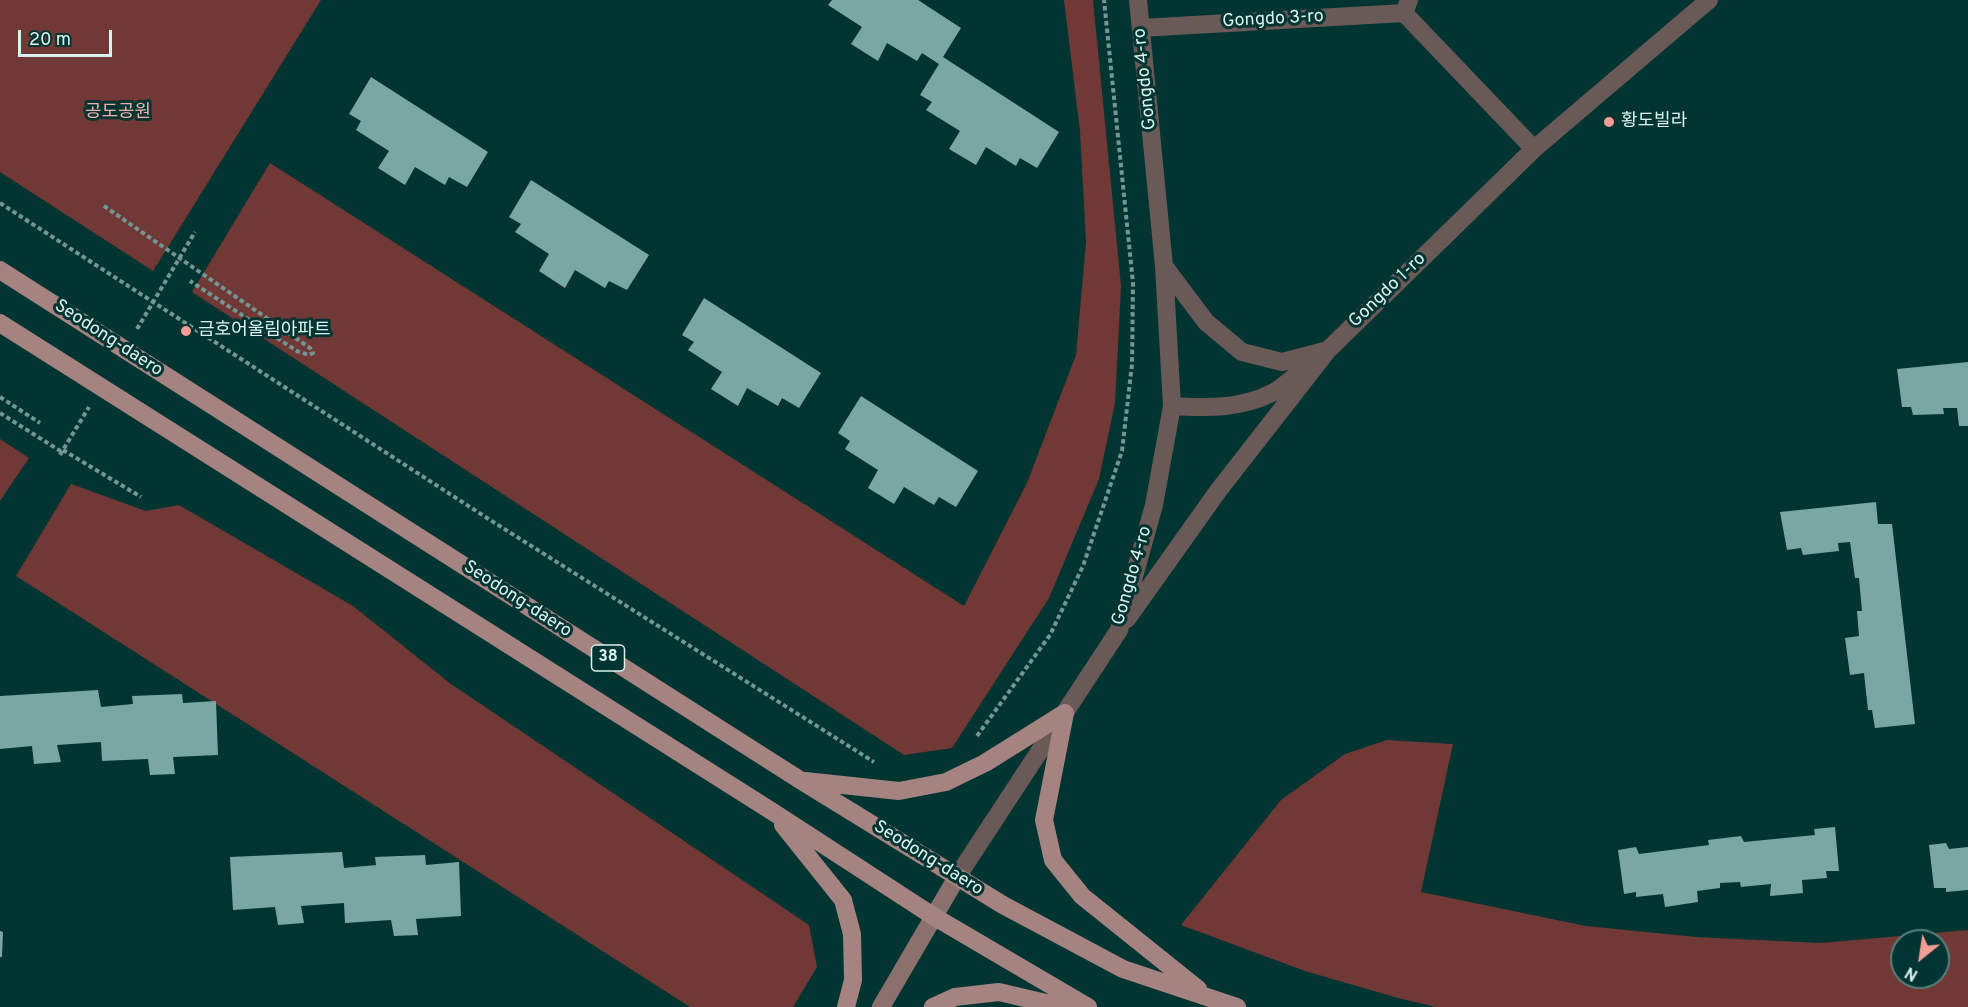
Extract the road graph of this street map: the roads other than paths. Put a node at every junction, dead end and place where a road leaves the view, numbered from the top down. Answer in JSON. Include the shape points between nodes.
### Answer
{"nodes":[{"id":1,"x":1138,"y":0,"type":"edge"},
{"id":2,"x":1709,"y":0,"type":"edge"},
{"id":3,"x":1406,"y":6,"type":"edge"},
{"id":4,"x":1141,"y":28,"type":"junction"},
{"id":5,"x":1534,"y":149,"type":"junction"},
{"id":6,"x":1164,"y":266,"type":"junction"},
{"id":7,"x":0,"y":270,"type":"edge"},
{"id":8,"x":0,"y":323,"type":"edge"},
{"id":9,"x":1328,"y":350,"type":"junction"},
{"id":10,"x":1172,"y":406,"type":"junction"},
{"id":11,"x":1119,"y":630,"type":"junction"},
{"id":12,"x":1065,"y":713,"type":"junction"},
{"id":13,"x":800,"y":780,"type":"junction"},
{"id":14,"x":773,"y":812,"type":"junction"},
{"id":15,"x":957,"y":877,"type":"junction"},
{"id":16,"x":933,"y":916,"type":"junction"},
{"id":17,"x":1208,"y":998,"type":"junction"},
{"id":18,"x":846,"y":1007,"type":"edge"},
{"id":19,"x":881,"y":1007,"type":"edge"},
{"id":20,"x":933,"y":1007,"type":"edge"},
{"id":21,"x":1063,"y":1007,"type":"edge"},
{"id":22,"x":1088,"y":1007,"type":"edge"},
{"id":23,"x":1237,"y":1007,"type":"edge"}],
"edges":[{"from":1,"to":4,"type":"street","name":"Gongdo 4-ro"},
{"from":2,"to":5,"type":"street","name":"Gongdo 1-ro"},
{"from":3,"to":4,"type":"street","name":"Gongdo 3-ro"},
{"from":3,"to":5,"type":"street","name":"Gongdo 3-ro"},
{"from":4,"to":6,"type":"street","name":"Gongdo 4-ro"},
{"from":5,"to":9,"type":"street","name":"Gongdo 1-ro"},
{"from":6,"to":9,"type":"street","via":[[1206,322],[1242,352],[1282,362]]},
{"from":6,"to":10,"type":"street","name":"Gongdo 4-ro"},
{"from":7,"to":13,"type":"main road","name":"Seodong-daero","number":"38"},
{"from":8,"to":14,"type":"main road","number":"38"},
{"from":9,"to":10,"type":"street","via":[[1274,392],[1244,404],[1217,408]]},
{"from":9,"to":11,"type":"street","name":"Gongdo 1-ro","via":[[1218,491]]},
{"from":10,"to":11,"type":"street","name":"Gongdo 4-ro","via":[[1154,505]]},
{"from":11,"to":12,"type":"street","name":"Gongdo 4-ro"},
{"from":12,"to":13,"type":"main road","via":[[985,763],[946,782],[899,790]]},
{"from":12,"to":15,"type":"street","name":"Gongdo 4-ro"},
{"from":12,"to":17,"type":"main road","via":[[1044,820],[1053,860],[1082,896]]},
{"from":13,"to":15,"type":"main road","name":"Seodong-daero","number":"38"},
{"from":14,"to":16,"type":"main road","number":"38"},
{"from":14,"to":18,"type":"main road","via":[[843,900],[852,934],[853,980]]},
{"from":15,"to":16,"type":"main road"},
{"from":15,"to":17,"type":"main road","name":"Seodong-daero","number":"38","via":[[1123,969]]},
{"from":16,"to":19,"type":"main road"},
{"from":16,"to":22,"type":"main road","number":"38"},
{"from":17,"to":23,"type":"main road","name":"Seodong-daero","number":"38"},
{"from":20,"to":21,"type":"main road","via":[[955,997],[999,992]]}]}
